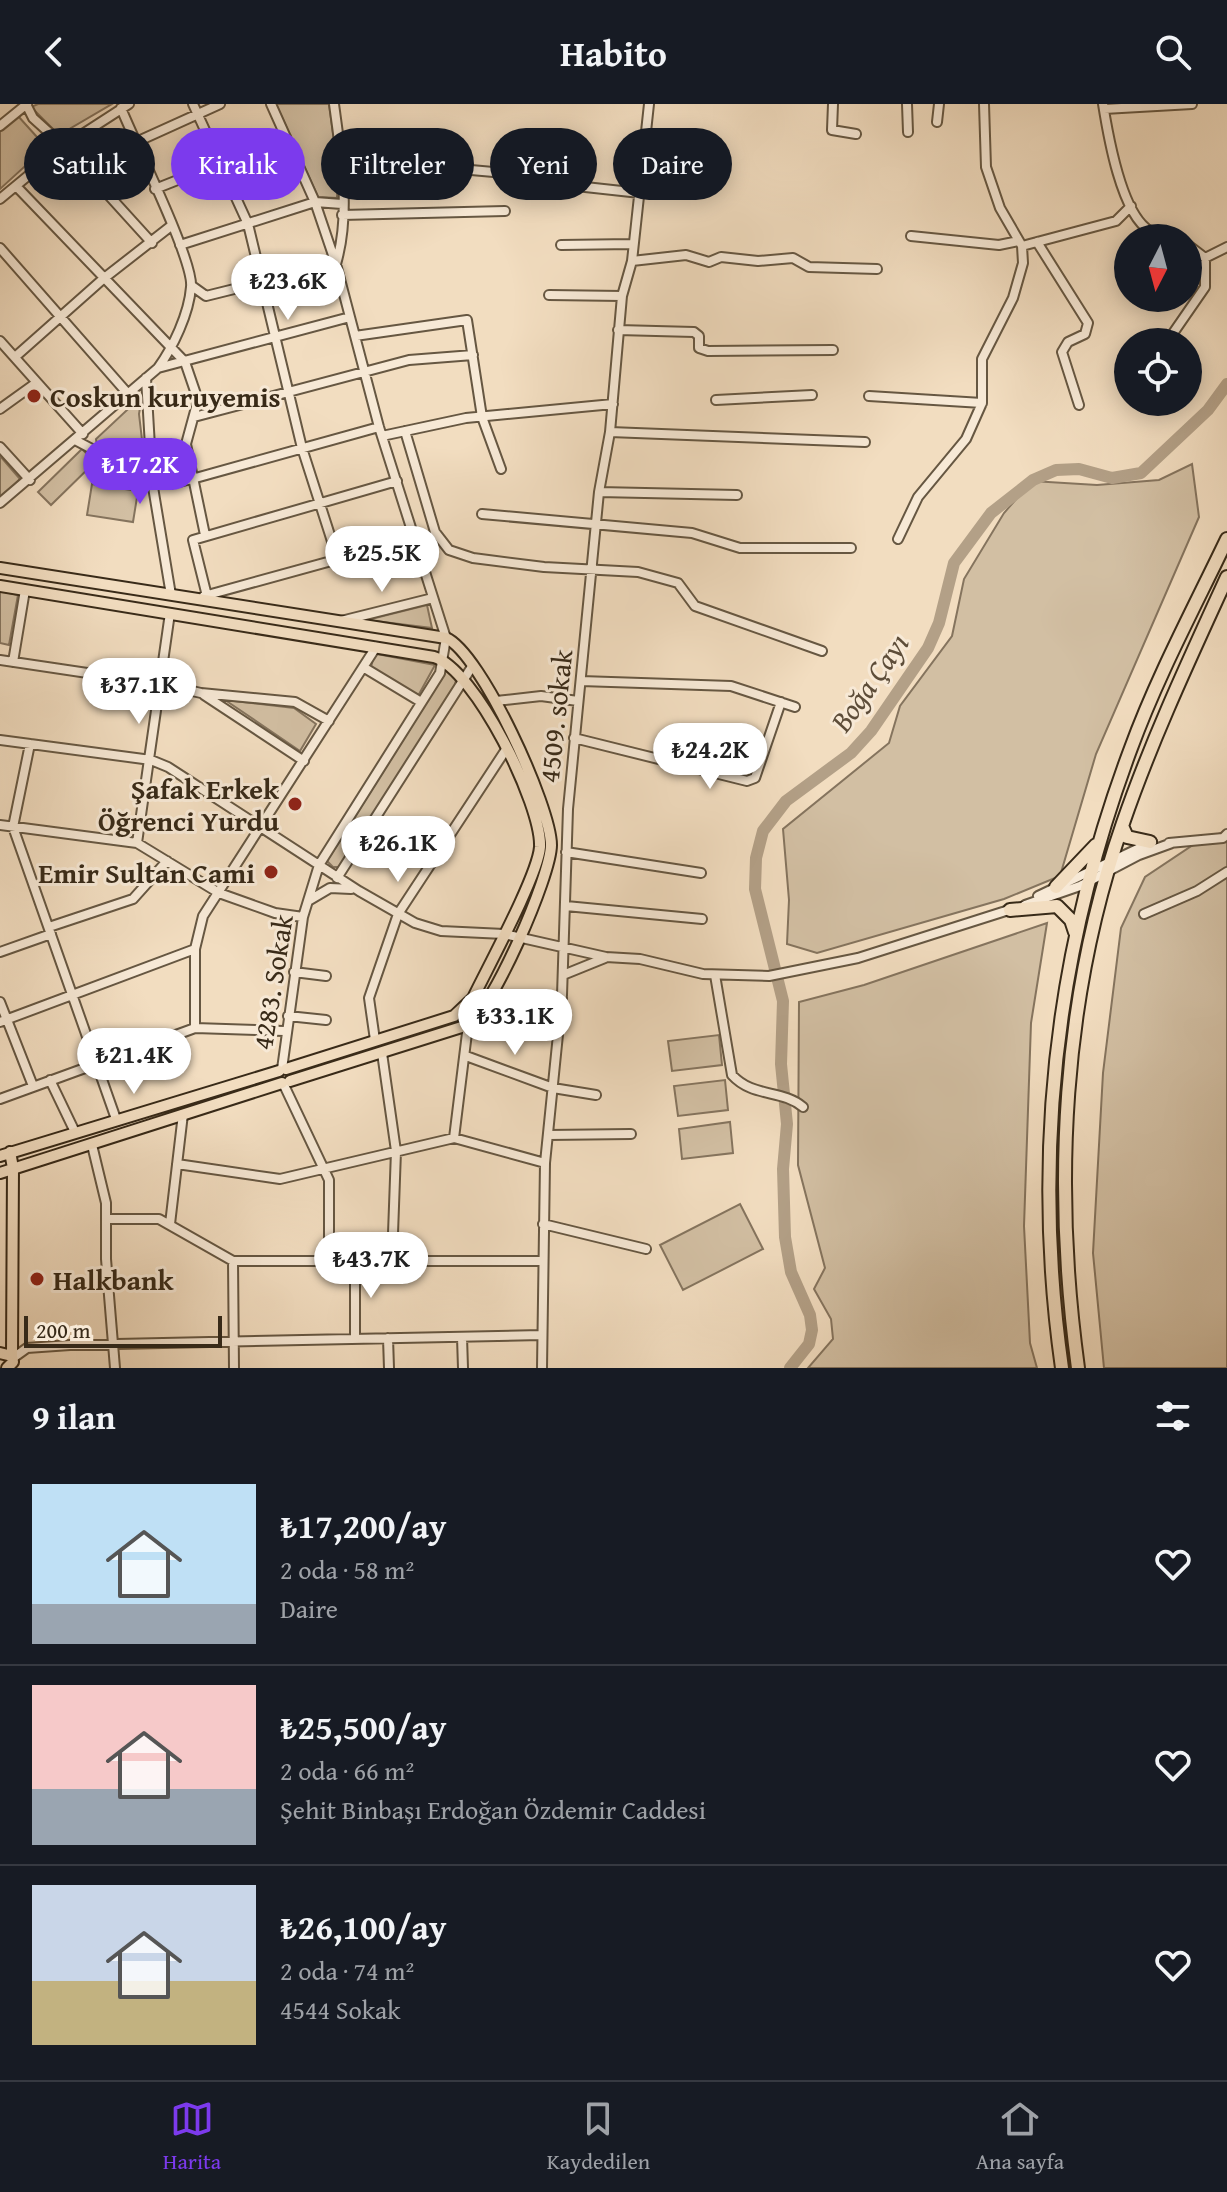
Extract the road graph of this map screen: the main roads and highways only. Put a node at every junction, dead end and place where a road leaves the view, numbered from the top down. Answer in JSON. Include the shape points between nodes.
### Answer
{"nodes":[{"id":1,"x":1227,"y":539,"type":"edge"},
{"id":2,"x":0,"y":568,"type":"edge"},
{"id":3,"x":1227,"y":577,"type":"edge"},
{"id":4,"x":0,"y":586,"type":"edge"},
{"id":5,"x":1122,"y":825,"type":"junction"},
{"id":6,"x":1100,"y":839,"type":"junction"},
{"id":7,"x":1150,"y":842,"type":"road end"},
{"id":8,"x":1056,"y":887,"type":"road end"},
{"id":9,"x":1010,"y":910,"type":"road end"},
{"id":10,"x":1075,"y":932,"type":"junction"},
{"id":11,"x":282,"y":1069,"type":"junction"},
{"id":12,"x":286,"y":1082,"type":"junction"},
{"id":13,"x":5,"y":1154,"type":"edge"},
{"id":14,"x":13,"y":1168,"type":"junction"},
{"id":15,"x":0,"y":1173,"type":"edge"},
{"id":16,"x":0,"y":1353,"type":"edge"},
{"id":17,"x":8,"y":1364,"type":"edge"},
{"id":18,"x":1062,"y":1368,"type":"edge"},
{"id":19,"x":1078,"y":1368,"type":"edge"}],
"edges":[{"from":1,"to":6,"type":"highway","via":[[1132,745]]},
{"from":2,"to":12,"type":"main road","via":[[446,638],[463,650],[496,701],[549,825],[550,861],[496,985],[472,1023]]},
{"from":3,"to":5,"type":"highway","via":[[1168,704]]},
{"from":4,"to":11,"type":"main road","via":[[443,659],[486,707],[529,799],[540,849],[464,1011]]},
{"from":5,"to":7,"type":"highway","via":[[1127,837]]},
{"from":5,"to":19,"type":"highway","via":[[1083,974],[1065,1137],[1066,1256]]},
{"from":6,"to":8,"type":"highway"},
{"from":6,"to":10,"type":"highway"},
{"from":9,"to":10,"type":"highway","via":[[1057,906]]},
{"from":10,"to":18,"type":"highway","via":[[1048,1135],[1049,1252]]},
{"from":11,"to":12,"type":"main road","via":[[291,1073]]},
{"from":11,"to":13,"type":"main road"},
{"from":12,"to":14,"type":"main road"},
{"from":13,"to":14,"type":"main road"},
{"from":14,"to":15,"type":"main road"},
{"from":14,"to":17,"type":"main road"},
{"from":16,"to":17,"type":"main road"}]}
